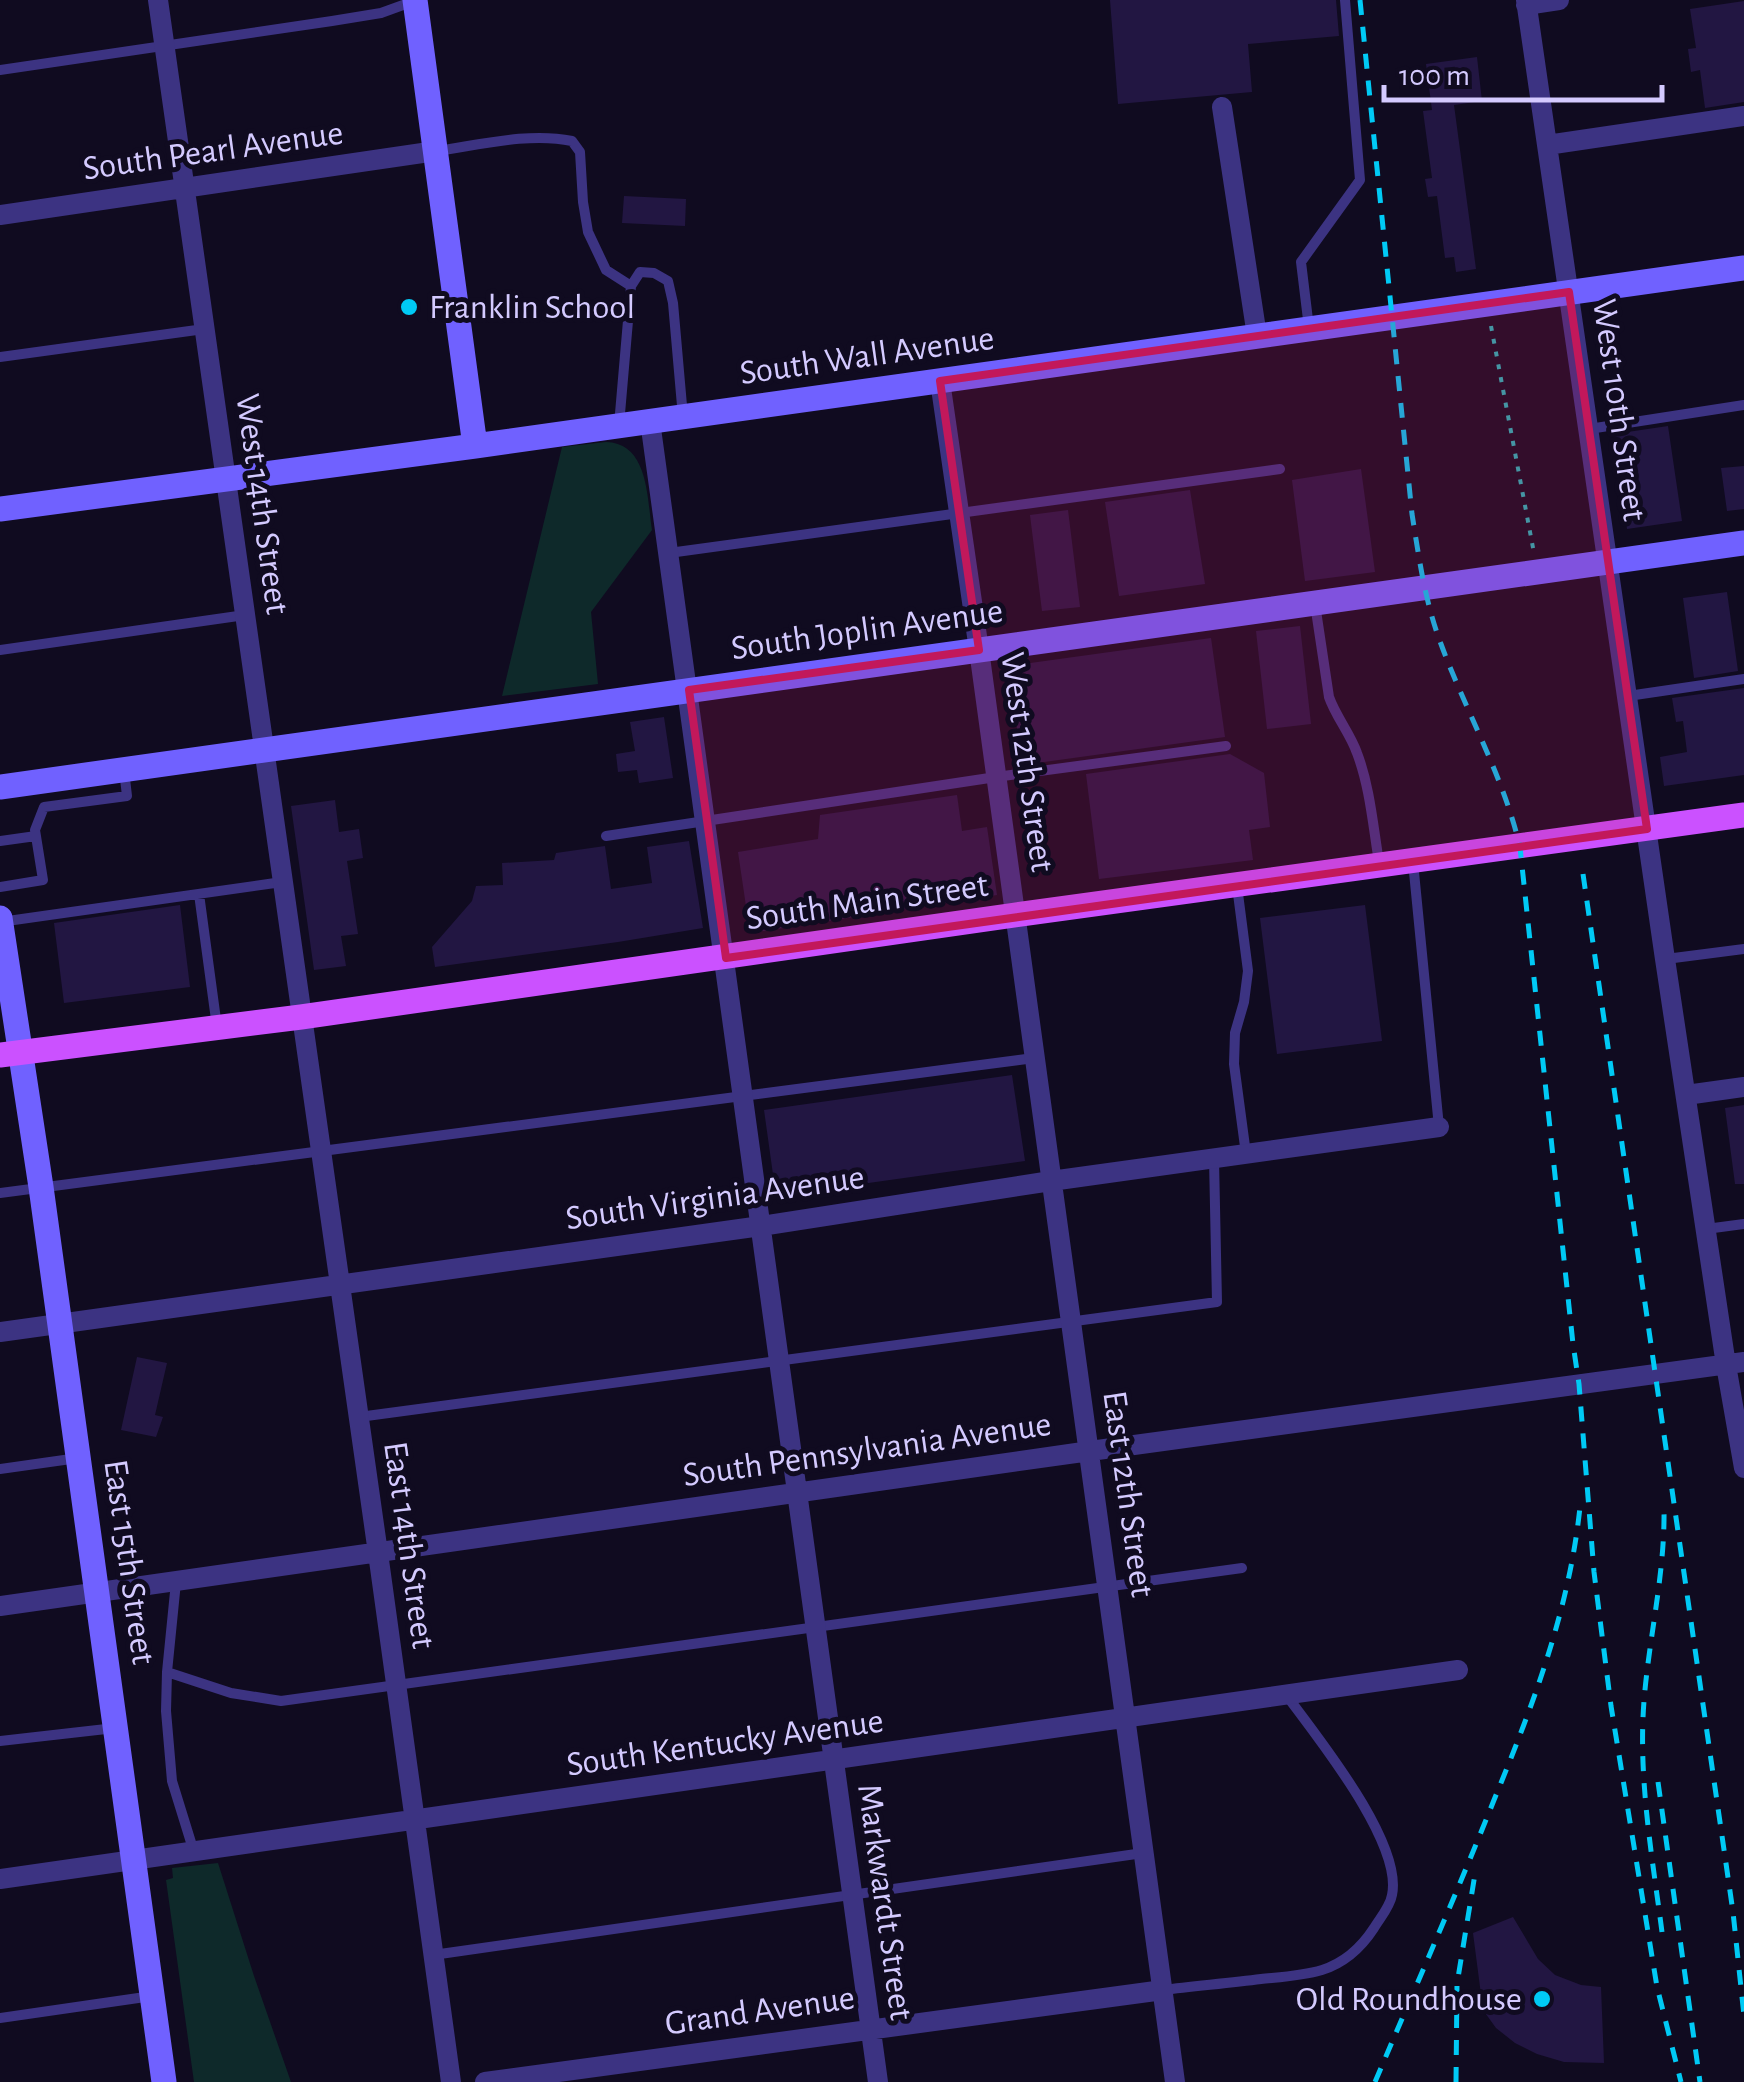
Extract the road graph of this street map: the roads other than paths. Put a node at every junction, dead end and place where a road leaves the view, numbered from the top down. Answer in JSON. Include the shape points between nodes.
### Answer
{"nodes":[{"id":1,"x":158,"y":0,"type":"edge"},
{"id":2,"x":415,"y":0,"type":"edge"},
{"id":3,"x":1345,"y":0,"type":"edge"},
{"id":4,"x":1559,"y":0,"type":"edge"},
{"id":5,"x":1526,"y":2,"type":"edge"},
{"id":6,"x":164,"y":47,"type":"junction"},
{"id":7,"x":0,"y":70,"type":"edge"},
{"id":8,"x":1222,"y":108,"type":"dead end"},
{"id":9,"x":1744,"y":116,"type":"edge"},
{"id":10,"x":1547,"y":145,"type":"junction"},
{"id":11,"x":436,"y":151,"type":"junction"},
{"id":12,"x":186,"y":188,"type":"junction"},
{"id":13,"x":0,"y":215,"type":"edge"},
{"id":14,"x":1744,"y":268,"type":"edge"},
{"id":15,"x":631,"y":286,"type":"junction"},
{"id":16,"x":1569,"y":292,"type":"junction"},
{"id":17,"x":204,"y":328,"type":"junction"},
{"id":18,"x":1308,"y":328,"type":"junction"},
{"id":19,"x":1257,"y":336,"type":"junction"},
{"id":20,"x":0,"y":358,"type":"edge"},
{"id":21,"x":940,"y":381,"type":"junction"},
{"id":22,"x":1744,"y":404,"type":"edge"},
{"id":23,"x":683,"y":417,"type":"junction"},
{"id":24,"x":650,"y":421,"type":"junction"},
{"id":25,"x":619,"y":426,"type":"junction"},
{"id":26,"x":1588,"y":428,"type":"junction"},
{"id":27,"x":475,"y":446,"type":"junction"},
{"id":28,"x":1280,"y":470,"type":"dead end"},
{"id":29,"x":227,"y":480,"type":"junction"},
{"id":30,"x":0,"y":509,"type":"edge"},
{"id":31,"x":960,"y":514,"type":"junction"},
{"id":32,"x":1744,"y":543,"type":"edge"},
{"id":33,"x":669,"y":553,"type":"junction"},
{"id":34,"x":1608,"y":562,"type":"junction"},
{"id":35,"x":1314,"y":603,"type":"junction"},
{"id":36,"x":245,"y":615,"type":"junction"},
{"id":37,"x":0,"y":650,"type":"edge"},
{"id":38,"x":979,"y":650,"type":"junction"},
{"id":39,"x":1744,"y":679,"type":"edge"},
{"id":40,"x":689,"y":690,"type":"junction"},
{"id":41,"x":1628,"y":696,"type":"junction"},
{"id":42,"x":1226,"y":746,"type":"dead end"},
{"id":43,"x":262,"y":750,"type":"junction"},
{"id":44,"x":124,"y":770,"type":"junction"},
{"id":45,"x":996,"y":778,"type":"junction"},
{"id":46,"x":40,"y":781,"type":"junction"},
{"id":47,"x":0,"y":787,"type":"edge"},
{"id":48,"x":44,"y":807,"type":"junction"},
{"id":49,"x":1744,"y":815,"type":"edge"},
{"id":50,"x":708,"y":822,"type":"junction"},
{"id":51,"x":1647,"y":828,"type":"junction"},
{"id":52,"x":36,"y":836,"type":"junction"},
{"id":53,"x":606,"y":836,"type":"dead end"},
{"id":54,"x":0,"y":841,"type":"edge"},
{"id":55,"x":1413,"y":861,"type":"junction"},
{"id":56,"x":1380,"y":866,"type":"junction"},
{"id":57,"x":282,"y":882,"type":"junction"},
{"id":58,"x":1237,"y":886,"type":"junction"},
{"id":59,"x":0,"y":887,"type":"edge"},
{"id":60,"x":199,"y":894,"type":"junction"},
{"id":61,"x":1015,"y":915,"type":"junction"},
{"id":62,"x":0,"y":920,"type":"edge"},
{"id":63,"x":1744,"y":949,"type":"edge"},
{"id":64,"x":726,"y":958,"type":"junction"},
{"id":65,"x":1665,"y":959,"type":"junction"},
{"id":66,"x":301,"y":1018,"type":"junction"},
{"id":67,"x":217,"y":1028,"type":"junction"},
{"id":68,"x":11,"y":1053,"type":"edge"},
{"id":69,"x":1034,"y":1058,"type":"junction"},
{"id":70,"x":1744,"y":1087,"type":"edge"},
{"id":71,"x":744,"y":1095,"type":"junction"},
{"id":72,"x":1686,"y":1095,"type":"junction"},
{"id":73,"x":1439,"y":1127,"type":"joint"},
{"id":74,"x":320,"y":1150,"type":"junction"},
{"id":75,"x":1246,"y":1154,"type":"junction"},
{"id":76,"x":1214,"y":1159,"type":"junction"},
{"id":77,"x":1051,"y":1182,"type":"junction"},
{"id":78,"x":42,"y":1186,"type":"junction"},
{"id":79,"x":0,"y":1193,"type":"edge"},
{"id":80,"x":1744,"y":1224,"type":"edge"},
{"id":81,"x":761,"y":1226,"type":"junction"},
{"id":82,"x":1706,"y":1229,"type":"junction"},
{"id":83,"x":339,"y":1284,"type":"junction"},
{"id":84,"x":1072,"y":1322,"type":"junction"},
{"id":85,"x":60,"y":1324,"type":"junction"},
{"id":86,"x":0,"y":1332,"type":"edge"},
{"id":87,"x":778,"y":1360,"type":"junction"},
{"id":88,"x":1735,"y":1363,"type":"edge"},
{"id":89,"x":358,"y":1417,"type":"junction"},
{"id":90,"x":1090,"y":1451,"type":"junction"},
{"id":91,"x":79,"y":1458,"type":"junction"},
{"id":92,"x":0,"y":1468,"type":"edge"},
{"id":93,"x":1744,"y":1468,"type":"edge"},
{"id":94,"x":796,"y":1494,"type":"junction"},
{"id":95,"x":378,"y":1553,"type":"junction"},
{"id":96,"x":1242,"y":1568,"type":"dead end"},
{"id":97,"x":176,"y":1582,"type":"junction"},
{"id":98,"x":1108,"y":1587,"type":"junction"},
{"id":99,"x":97,"y":1592,"type":"junction"},
{"id":100,"x":0,"y":1606,"type":"edge"},
{"id":101,"x":814,"y":1627,"type":"junction"},
{"id":102,"x":1458,"y":1670,"type":"dead end"},
{"id":103,"x":166,"y":1672,"type":"junction"},
{"id":104,"x":396,"y":1685,"type":"junction"},
{"id":105,"x":1288,"y":1696,"type":"junction"},
{"id":106,"x":1125,"y":1718,"type":"junction"},
{"id":107,"x":116,"y":1728,"type":"junction"},
{"id":108,"x":0,"y":1741,"type":"edge"},
{"id":109,"x":832,"y":1761,"type":"junction"},
{"id":110,"x":414,"y":1819,"type":"junction"},
{"id":111,"x":194,"y":1852,"type":"junction"},
{"id":112,"x":1144,"y":1853,"type":"junction"},
{"id":113,"x":134,"y":1861,"type":"junction"},
{"id":114,"x":0,"y":1880,"type":"edge"},
{"id":115,"x":852,"y":1895,"type":"junction"},
{"id":116,"x":434,"y":1956,"type":"junction"},
{"id":117,"x":1163,"y":1990,"type":"junction"},
{"id":118,"x":152,"y":1996,"type":"junction"},
{"id":119,"x":0,"y":2018,"type":"edge"},
{"id":120,"x":870,"y":2028,"type":"junction"},
{"id":121,"x":164,"y":2082,"type":"edge"},
{"id":122,"x":450,"y":2082,"type":"edge"},
{"id":123,"x":485,"y":2082,"type":"edge"},
{"id":124,"x":878,"y":2082,"type":"edge"},
{"id":125,"x":1175,"y":2082,"type":"edge"}],
"edges":[{"from":1,"to":6,"type":"street","name":"West 14th Street"},
{"from":2,"to":6,"type":"lane","via":[[381,13]]},
{"from":2,"to":11,"type":"street"},
{"from":3,"to":18,"type":"lane","via":[[1360,180],[1301,262]]},
{"from":4,"to":5,"type":"street"},
{"from":5,"to":10,"type":"street","name":"West 10th Street"},
{"from":6,"to":7,"type":"lane"},
{"from":6,"to":12,"type":"street","name":"West 14th Street"},
{"from":8,"to":19,"type":"street"},
{"from":9,"to":10,"type":"street"},
{"from":10,"to":16,"type":"street","name":"West 10th Street"},
{"from":11,"to":12,"type":"street","name":"South Pearl Avenue"},
{"from":11,"to":15,"type":"lane","via":[[504,141],[572,142],[580,152],[588,232],[606,270]]},
{"from":11,"to":27,"type":"street"},
{"from":12,"to":13,"type":"street","name":"South Pearl Avenue"},
{"from":12,"to":17,"type":"street","name":"West 14th Street"},
{"from":14,"to":16,"type":"street","name":"South Wall Avenue"},
{"from":15,"to":23,"type":"lane","via":[[640,272],[668,281]]},
{"from":15,"to":25,"type":"lane"},
{"from":16,"to":18,"type":"street","name":"South Wall Avenue"},
{"from":16,"to":26,"type":"street","name":"West 10th Street"},
{"from":17,"to":20,"type":"lane"},
{"from":17,"to":29,"type":"street","name":"West 14th Street"},
{"from":18,"to":19,"type":"street","name":"South Wall Avenue"},
{"from":19,"to":21,"type":"street","name":"South Wall Avenue"},
{"from":21,"to":23,"type":"street","name":"South Wall Avenue"},
{"from":21,"to":31,"type":"street","name":"West 12th Street"},
{"from":22,"to":26,"type":"lane"},
{"from":23,"to":24,"type":"street","name":"South Wall Avenue"},
{"from":24,"to":25,"type":"street","name":"South Wall Avenue"},
{"from":24,"to":33,"type":"street","name":"Markwardt Street"},
{"from":25,"to":27,"type":"street","name":"South Wall Avenue"},
{"from":26,"to":34,"type":"street","name":"West 10th Street"},
{"from":27,"to":29,"type":"street","name":"South Wall Avenue"},
{"from":28,"to":31,"type":"lane"},
{"from":29,"to":30,"type":"street","name":"South Wall Avenue"},
{"from":29,"to":36,"type":"street","name":"West 14th Street"},
{"from":31,"to":33,"type":"lane"},
{"from":31,"to":38,"type":"street","name":"West 12th Street"},
{"from":32,"to":34,"type":"street","name":"South Joplin Avenue"},
{"from":33,"to":40,"type":"street","name":"Markwardt Street"},
{"from":34,"to":35,"type":"street","name":"South Joplin Avenue"},
{"from":34,"to":41,"type":"street","name":"West 10th Street"},
{"from":35,"to":38,"type":"street","name":"South Joplin Avenue"},
{"from":35,"to":56,"type":"lane","via":[[1328,697],[1363,768]]},
{"from":36,"to":37,"type":"lane"},
{"from":36,"to":43,"type":"street","name":"West 14th Street"},
{"from":38,"to":40,"type":"street","name":"South Joplin Avenue"},
{"from":38,"to":45,"type":"street","name":"West 12th Street"},
{"from":39,"to":41,"type":"lane"},
{"from":40,"to":43,"type":"street","name":"South Joplin Avenue"},
{"from":40,"to":50,"type":"street","name":"Markwardt Street"},
{"from":41,"to":51,"type":"street","name":"West 10th Street"},
{"from":42,"to":45,"type":"lane"},
{"from":43,"to":44,"type":"street","name":"South Joplin Avenue"},
{"from":43,"to":57,"type":"street","name":"West 14th Street"},
{"from":44,"to":46,"type":"street","name":"South Joplin Avenue"},
{"from":44,"to":48,"type":"lane","via":[[128,796]]},
{"from":45,"to":50,"type":"lane"},
{"from":45,"to":61,"type":"street","name":"West 12th Street"},
{"from":46,"to":47,"type":"street","name":"South Joplin Avenue"},
{"from":46,"to":48,"type":"lane"},
{"from":48,"to":52,"type":"lane"},
{"from":49,"to":51,"type":"main road","name":"South Main Street"},
{"from":50,"to":53,"type":"lane"},
{"from":50,"to":64,"type":"street","name":"Markwardt Street"},
{"from":51,"to":55,"type":"main road","name":"South Main Street"},
{"from":51,"to":65,"type":"street","name":"West 10th Street"},
{"from":52,"to":54,"type":"lane"},
{"from":52,"to":59,"type":"lane","via":[[43,880]]},
{"from":55,"to":56,"type":"main road","name":"South Main Street"},
{"from":55,"to":73,"type":"lane"},
{"from":56,"to":58,"type":"main road","name":"South Main Street"},
{"from":57,"to":60,"type":"lane"},
{"from":57,"to":66,"type":"street","name":"West 14th Street"},
{"from":58,"to":61,"type":"main road","name":"South Main Street"},
{"from":58,"to":75,"type":"lane","via":[[1248,971],[1234,1064]]},
{"from":60,"to":62,"type":"lane"},
{"from":60,"to":67,"type":"lane"},
{"from":61,"to":64,"type":"main road","name":"South Main Street"},
{"from":61,"to":69,"type":"street","name":"East 12th Street"},
{"from":62,"to":68,"type":"street","name":"East 15th Street"},
{"from":63,"to":65,"type":"lane"},
{"from":64,"to":66,"type":"main road","name":"South Main Street"},
{"from":64,"to":71,"type":"street","name":"Markwardt Street"},
{"from":65,"to":72,"type":"street","name":"West 10th Street"},
{"from":66,"to":67,"type":"main road","name":"South Main Street"},
{"from":66,"to":74,"type":"street","name":"East 14th Street"},
{"from":67,"to":68,"type":"main road","name":"South Main Street"},
{"from":68,"to":78,"type":"street","name":"East 15th Street"},
{"from":69,"to":71,"type":"lane"},
{"from":69,"to":77,"type":"street","name":"East 12th Street"},
{"from":70,"to":72,"type":"street"},
{"from":71,"to":74,"type":"lane"},
{"from":71,"to":81,"type":"street","name":"Markwardt Street"},
{"from":72,"to":82,"type":"street","name":"West 10th Street"},
{"from":73,"to":75,"type":"street","name":"South Virginia Avenue"},
{"from":74,"to":78,"type":"lane"},
{"from":74,"to":83,"type":"street","name":"East 14th Street"},
{"from":75,"to":76,"type":"street","name":"South Virginia Avenue"},
{"from":76,"to":77,"type":"street","name":"South Virginia Avenue"},
{"from":76,"to":84,"type":"lane","via":[[1217,1302]]},
{"from":77,"to":81,"type":"street","name":"South Virginia Avenue"},
{"from":77,"to":84,"type":"street","name":"East 12th Street"},
{"from":78,"to":79,"type":"lane"},
{"from":78,"to":85,"type":"street","name":"East 15th Street"},
{"from":80,"to":82,"type":"lane"},
{"from":81,"to":83,"type":"street","name":"South Virginia Avenue"},
{"from":81,"to":87,"type":"street","name":"Markwardt Street"},
{"from":82,"to":88,"type":"street","name":"West 10th Street"},
{"from":83,"to":85,"type":"street","name":"South Virginia Avenue"},
{"from":83,"to":89,"type":"street","name":"East 14th Street"},
{"from":84,"to":87,"type":"lane"},
{"from":84,"to":90,"type":"street","name":"East 12th Street"},
{"from":85,"to":86,"type":"street","name":"South Virginia Avenue"},
{"from":85,"to":91,"type":"street","name":"East 15th Street"},
{"from":87,"to":89,"type":"lane"},
{"from":87,"to":94,"type":"street","name":"Markwardt Street"},
{"from":88,"to":90,"type":"street","name":"South Pennsylvania Avenue"},
{"from":88,"to":93,"type":"street","name":"West 10th Street"},
{"from":89,"to":95,"type":"street","name":"East 14th Street"},
{"from":90,"to":94,"type":"street","name":"South Pennsylvania Avenue"},
{"from":90,"to":98,"type":"street","name":"East 12th Street"},
{"from":91,"to":92,"type":"lane"},
{"from":91,"to":99,"type":"street","name":"East 15th Street"},
{"from":94,"to":95,"type":"street","name":"South Pennsylvania Avenue"},
{"from":94,"to":101,"type":"street","name":"Markwardt Street"},
{"from":95,"to":97,"type":"street","name":"South Pennsylvania Avenue"},
{"from":95,"to":104,"type":"street","name":"East 14th Street"},
{"from":96,"to":98,"type":"lane"},
{"from":97,"to":99,"type":"street","name":"South Pennsylvania Avenue"},
{"from":97,"to":103,"type":"lane"},
{"from":98,"to":101,"type":"lane"},
{"from":98,"to":106,"type":"street","name":"East 12th Street"},
{"from":99,"to":100,"type":"street","name":"South Pennsylvania Avenue"},
{"from":99,"to":107,"type":"street","name":"East 15th Street"},
{"from":101,"to":104,"type":"lane"},
{"from":101,"to":109,"type":"street","name":"Markwardt Street"},
{"from":102,"to":105,"type":"street","name":"South Kentucky Avenue"},
{"from":103,"to":104,"type":"lane","via":[[231,1694],[281,1701]]},
{"from":103,"to":111,"type":"lane","via":[[172,1781]]},
{"from":104,"to":110,"type":"street","name":"East 14th Street"},
{"from":105,"to":106,"type":"street","name":"South Kentucky Avenue"},
{"from":105,"to":117,"type":"lane","via":[[1378,1832],[1390,1860],[1392,1898],[1367,1939],[1338,1964],[1302,1975]]},
{"from":106,"to":109,"type":"street","name":"South Kentucky Avenue"},
{"from":106,"to":112,"type":"street","name":"East 12th Street"},
{"from":107,"to":108,"type":"lane"},
{"from":107,"to":113,"type":"street","name":"East 15th Street"},
{"from":109,"to":110,"type":"street","name":"South Kentucky Avenue"},
{"from":109,"to":115,"type":"street","name":"Markwardt Street"},
{"from":110,"to":111,"type":"street","name":"South Kentucky Avenue"},
{"from":110,"to":116,"type":"street","name":"East 14th Street"},
{"from":111,"to":113,"type":"street","name":"South Kentucky Avenue"},
{"from":112,"to":115,"type":"lane"},
{"from":112,"to":117,"type":"street","name":"East 12th Street"},
{"from":113,"to":114,"type":"street","name":"South Kentucky Avenue"},
{"from":113,"to":118,"type":"street","name":"East 15th Street"},
{"from":115,"to":116,"type":"lane"},
{"from":115,"to":120,"type":"street","name":"Markwardt Street"},
{"from":116,"to":122,"type":"street","name":"East 14th Street"},
{"from":117,"to":120,"type":"street","name":"Grand Avenue"},
{"from":117,"to":125,"type":"street","name":"East 12th Street"},
{"from":118,"to":119,"type":"lane"},
{"from":118,"to":121,"type":"street","name":"East 15th Street"},
{"from":120,"to":123,"type":"street","name":"Grand Avenue"},
{"from":120,"to":124,"type":"street","name":"Markwardt Street"}]}
